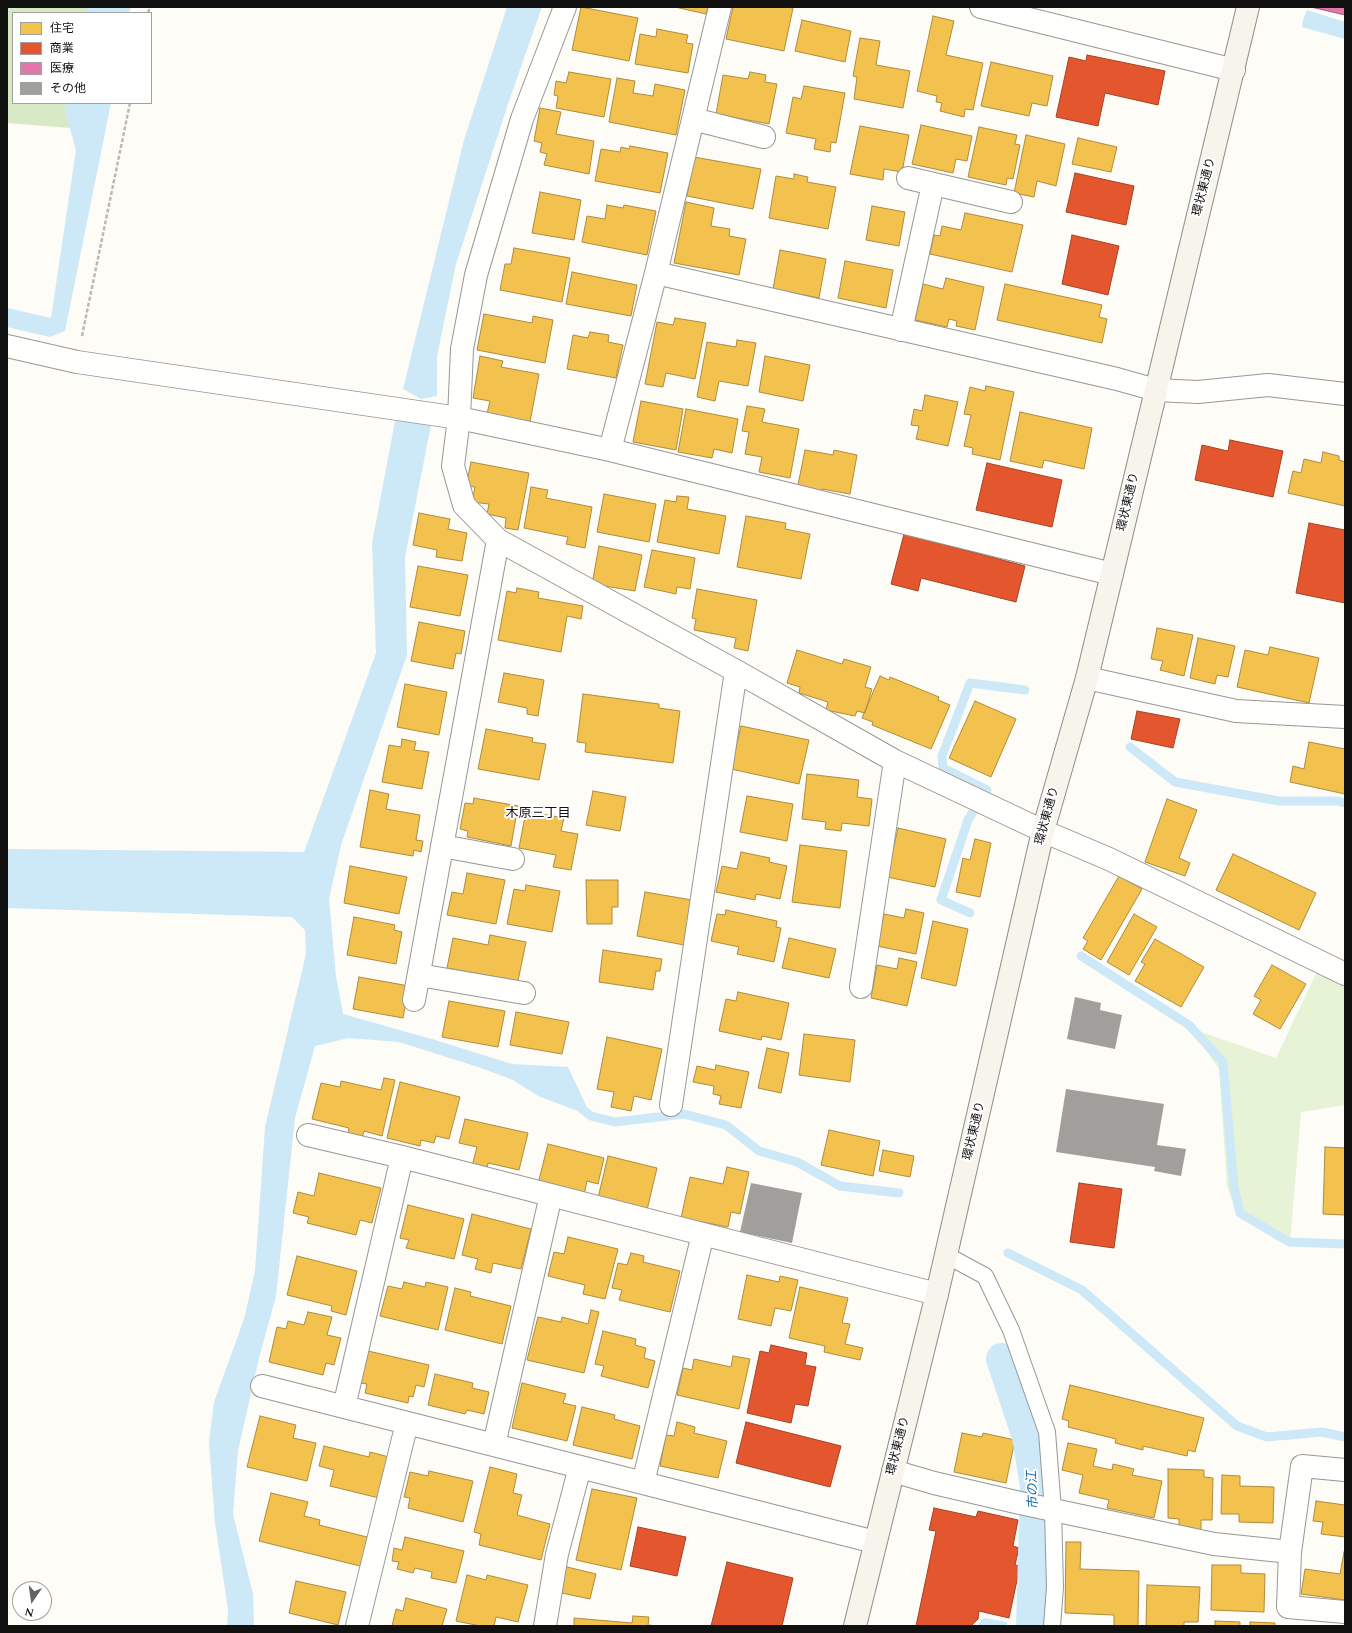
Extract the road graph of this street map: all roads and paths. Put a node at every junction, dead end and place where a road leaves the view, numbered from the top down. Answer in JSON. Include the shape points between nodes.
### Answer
{"nodes":[{"id":1,"x":565,"y":7,"type":"edge"},
{"id":2,"x":720,"y":7,"type":"edge"},
{"id":3,"x":981,"y":7,"type":"edge"},
{"id":4,"x":1248,"y":7,"type":"edge"},
{"id":5,"x":1059,"y":16,"type":"edge"},
{"id":6,"x":1234,"y":70,"type":"junction"},
{"id":7,"x":130,"y":104,"type":"edge"},
{"id":8,"x":693,"y":119,"type":"junction"},
{"id":9,"x":764,"y":137,"type":"dead end"},
{"id":10,"x":908,"y":178,"type":"dead end"},
{"id":11,"x":933,"y":184,"type":"junction"},
{"id":12,"x":1010,"y":202,"type":"dead end"},
{"id":13,"x":656,"y":273,"type":"junction"},
{"id":14,"x":901,"y":330,"type":"junction"},
{"id":15,"x":7,"y":346,"type":"edge"},
{"id":16,"x":77,"y":362,"type":"junction"},
{"id":17,"x":1156,"y":390,"type":"junction"},
{"id":18,"x":1345,"y":394,"type":"edge"},
{"id":19,"x":459,"y":418,"type":"junction"},
{"id":20,"x":610,"y":450,"type":"junction"},
{"id":21,"x":498,"y":540,"type":"junction"},
{"id":22,"x":1112,"y":574,"type":"junction"},
{"id":23,"x":736,"y":671,"type":"junction"},
{"id":24,"x":1087,"y":678,"type":"junction"},
{"id":25,"x":1345,"y":717,"type":"edge"},
{"id":26,"x":894,"y":761,"type":"junction"},
{"id":27,"x":1043,"y":831,"type":"junction"},
{"id":28,"x":442,"y":846,"type":"junction"},
{"id":29,"x":513,"y":859,"type":"dead end"},
{"id":30,"x":1345,"y":974,"type":"edge"},
{"id":31,"x":419,"y":975,"type":"junction"},
{"id":32,"x":861,"y":987,"type":"dead end"},
{"id":33,"x":524,"y":993,"type":"dead end"},
{"id":34,"x":414,"y":1000,"type":"dead end"},
{"id":35,"x":672,"y":1104,"type":"dead end"},
{"id":36,"x":308,"y":1135,"type":"dead end"},
{"id":37,"x":402,"y":1157,"type":"junction"},
{"id":38,"x":551,"y":1195,"type":"junction"},
{"id":39,"x":702,"y":1234,"type":"junction"},
{"id":40,"x":946,"y":1255,"type":"junction"},
{"id":41,"x":937,"y":1294,"type":"junction"},
{"id":42,"x":262,"y":1386,"type":"dead end"},
{"id":43,"x":344,"y":1407,"type":"junction"},
{"id":44,"x":407,"y":1423,"type":"junction"},
{"id":45,"x":494,"y":1445,"type":"junction"},
{"id":46,"x":580,"y":1467,"type":"junction"},
{"id":47,"x":1345,"y":1470,"type":"edge"},
{"id":48,"x":893,"y":1471,"type":"junction"},
{"id":49,"x":643,"y":1483,"type":"junction"},
{"id":50,"x":1053,"y":1510,"type":"junction"},
{"id":51,"x":875,"y":1542,"type":"junction"},
{"id":52,"x":1290,"y":1552,"type":"junction"},
{"id":53,"x":1345,"y":1612,"type":"edge"},
{"id":54,"x":357,"y":1626,"type":"edge"},
{"id":55,"x":545,"y":1626,"type":"edge"},
{"id":56,"x":854,"y":1626,"type":"edge"},
{"id":57,"x":1052,"y":1626,"type":"edge"}],
"edges":[{"from":1,"to":19,"type":"street","via":[[522,119],[476,274],[462,349]]},
{"from":2,"to":8,"type":"street"},
{"from":3,"to":5,"type":"street"},
{"from":4,"to":6,"type":"main road","name":"環状東通り"},
{"from":5,"to":6,"type":"street"},
{"from":6,"to":17,"type":"main road","name":"環状東通り"},
{"from":7,"to":16,"type":"path"},
{"from":8,"to":9,"type":"street"},
{"from":8,"to":13,"type":"street"},
{"from":10,"to":11,"type":"street"},
{"from":11,"to":12,"type":"street"},
{"from":11,"to":14,"type":"street"},
{"from":13,"to":14,"type":"street"},
{"from":13,"to":20,"type":"street"},
{"from":14,"to":17,"type":"street"},
{"from":15,"to":16,"type":"street"},
{"from":16,"to":19,"type":"street"},
{"from":17,"to":18,"type":"street","via":[[1198,392],[1268,385]]},
{"from":17,"to":22,"type":"main road","name":"環状東通り"},
{"from":19,"to":20,"type":"street"},
{"from":19,"to":21,"type":"street","via":[[453,466],[464,505]]},
{"from":20,"to":22,"type":"street"},
{"from":21,"to":23,"type":"street"},
{"from":21,"to":28,"type":"street"},
{"from":22,"to":24,"type":"main road","name":"環状東通り"},
{"from":23,"to":26,"type":"street"},
{"from":23,"to":35,"type":"street"},
{"from":24,"to":25,"type":"street","via":[[1236,711]]},
{"from":24,"to":27,"type":"main road","name":"環状東通り"},
{"from":26,"to":27,"type":"street"},
{"from":26,"to":32,"type":"street"},
{"from":27,"to":30,"type":"street","via":[[1110,859]]},
{"from":27,"to":40,"type":"main road","name":"環状東通り"},
{"from":28,"to":29,"type":"street"},
{"from":28,"to":31,"type":"street"},
{"from":31,"to":33,"type":"street"},
{"from":31,"to":34,"type":"street"},
{"from":36,"to":37,"type":"street"},
{"from":37,"to":38,"type":"street"},
{"from":37,"to":43,"type":"street"},
{"from":38,"to":39,"type":"street"},
{"from":38,"to":45,"type":"street"},
{"from":39,"to":41,"type":"street"},
{"from":39,"to":49,"type":"street"},
{"from":40,"to":41,"type":"main road","name":"環状東通り"},
{"from":40,"to":50,"type":"lane","via":[[985,1276],[1011,1330],[1047,1432]]},
{"from":41,"to":48,"type":"main road","name":"環状東通り"},
{"from":42,"to":43,"type":"street"},
{"from":43,"to":44,"type":"street"},
{"from":44,"to":45,"type":"street"},
{"from":44,"to":54,"type":"street"},
{"from":45,"to":46,"type":"street"},
{"from":46,"to":49,"type":"street"},
{"from":46,"to":55,"type":"street","via":[[557,1554]]},
{"from":47,"to":52,"type":"street","via":[[1302,1466]]},
{"from":48,"to":50,"type":"street"},
{"from":48,"to":51,"type":"main road","name":"環状東通り"},
{"from":49,"to":51,"type":"street"},
{"from":50,"to":52,"type":"street","via":[[1214,1544]]},
{"from":50,"to":57,"type":"lane","via":[[1055,1587]]},
{"from":51,"to":56,"type":"main road","name":"環状東通り"},
{"from":52,"to":53,"type":"street","via":[[1288,1607]]}]}
